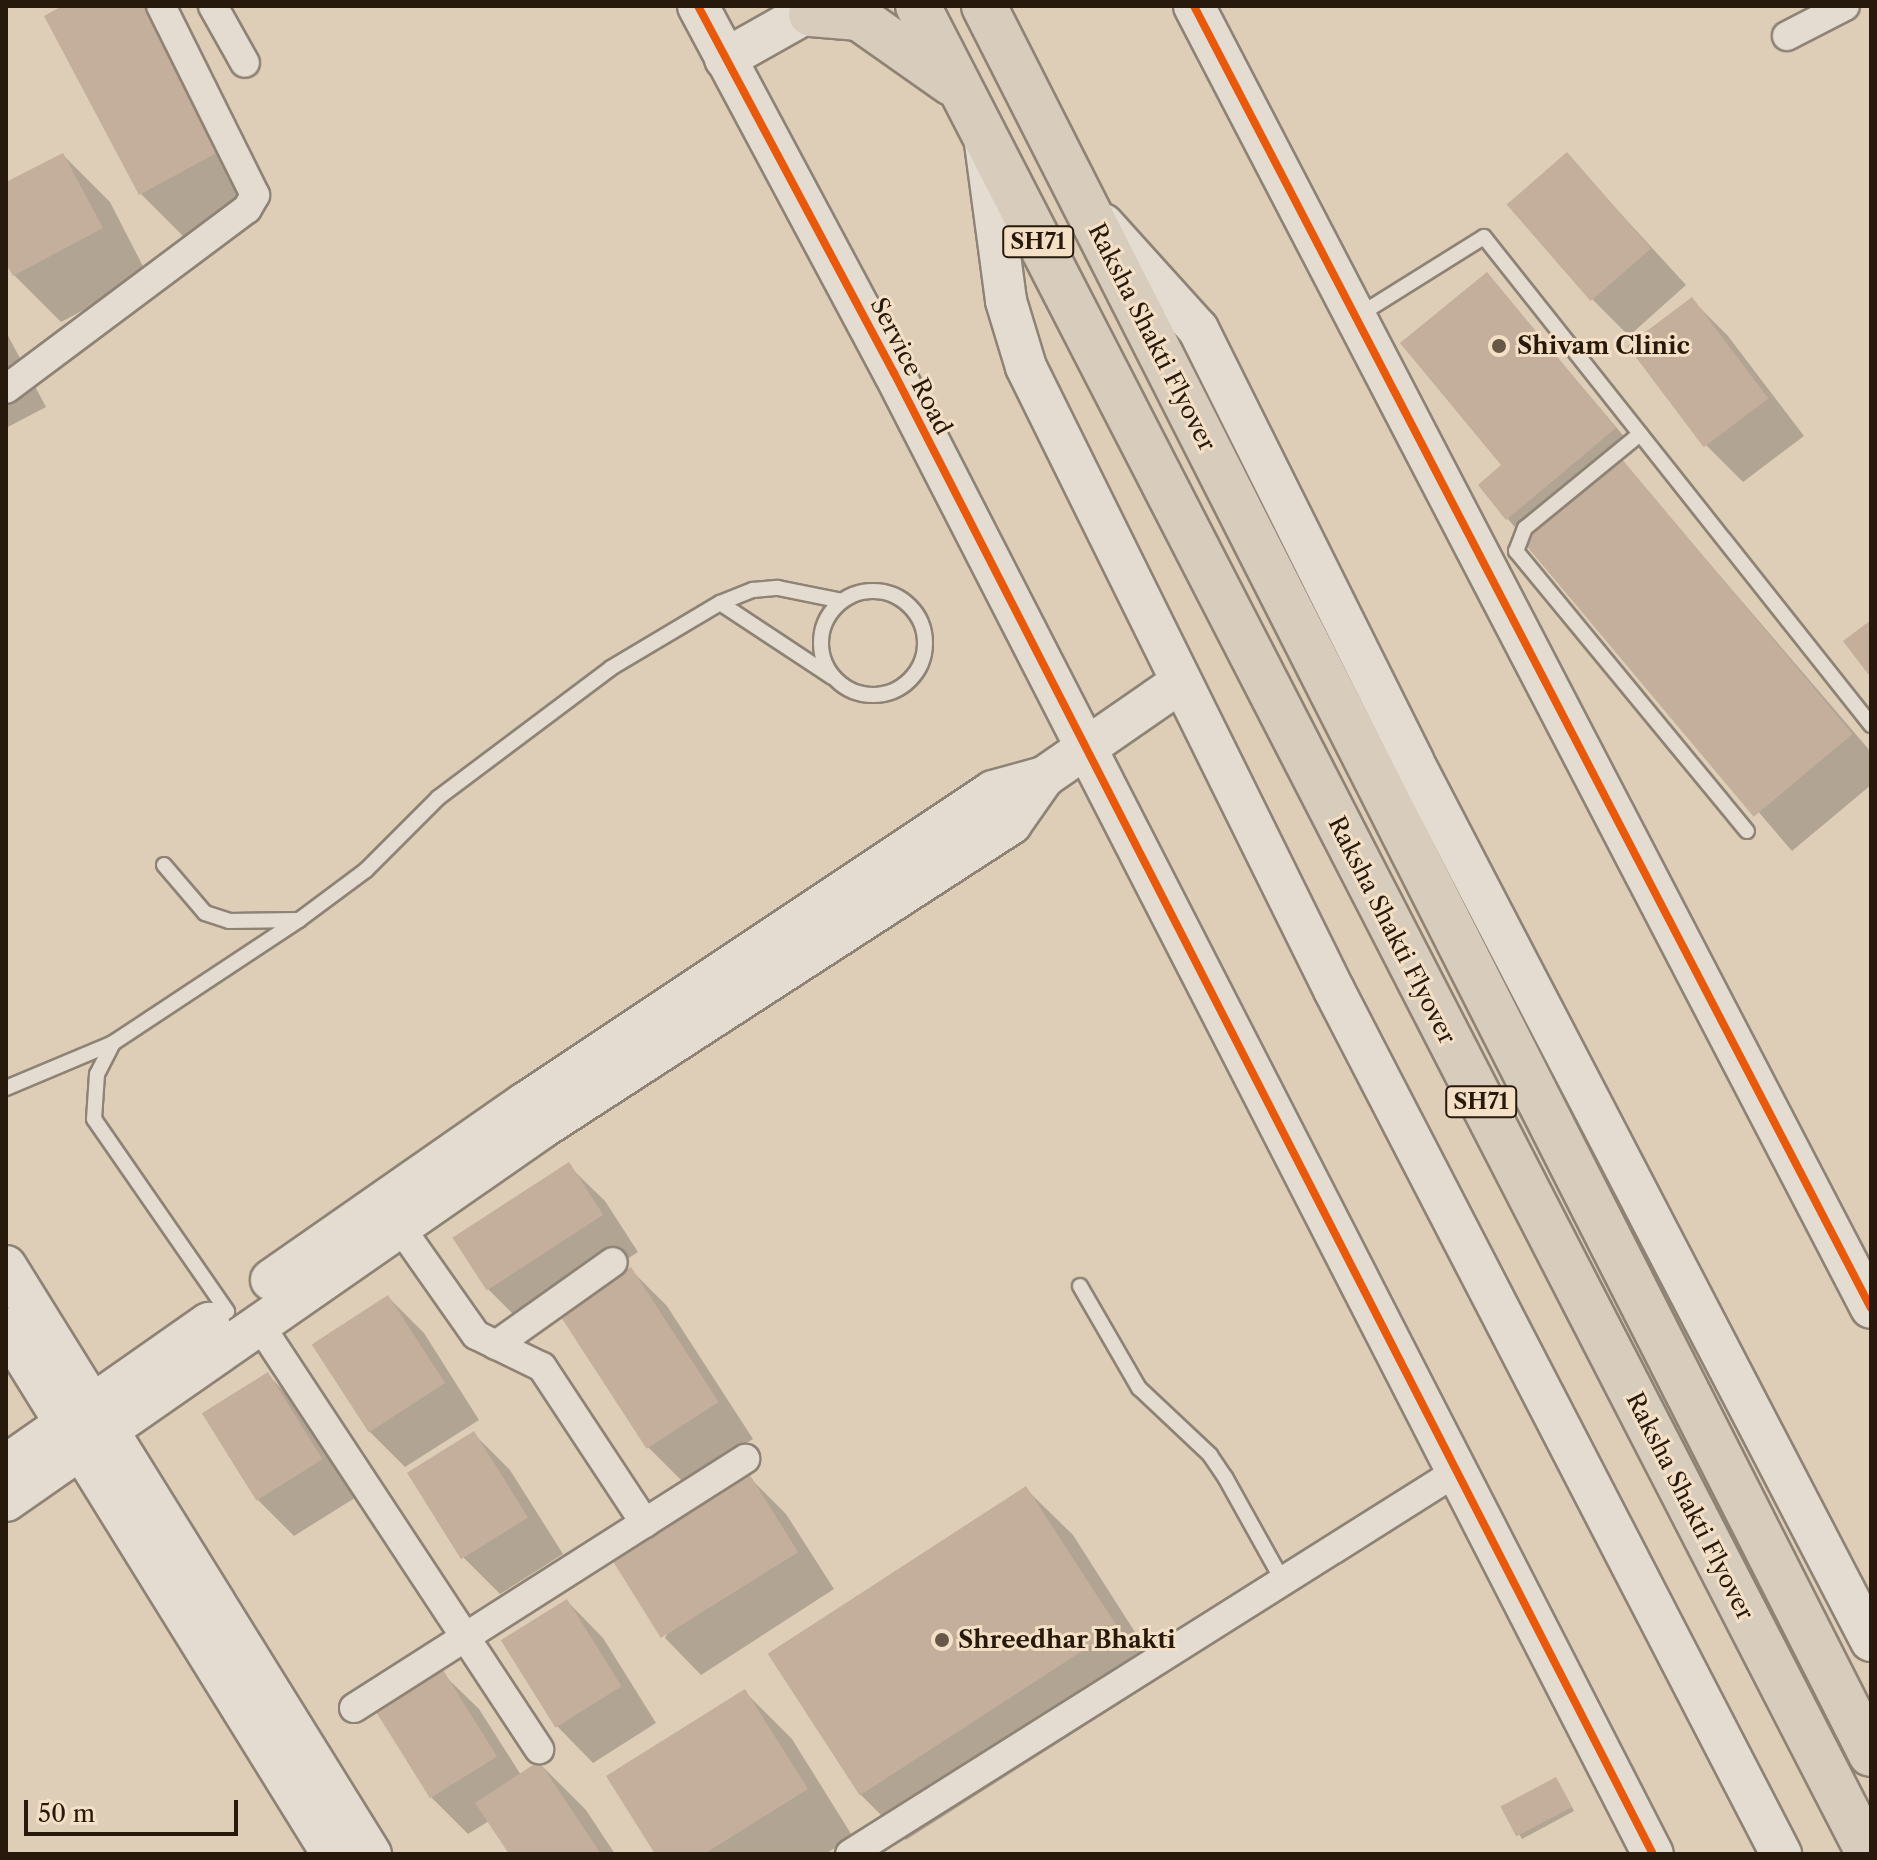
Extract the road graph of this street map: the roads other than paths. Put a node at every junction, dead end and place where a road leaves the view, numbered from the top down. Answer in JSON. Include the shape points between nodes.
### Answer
{"nodes":[{"id":1,"x":161,"y":6,"type":"edge"},
{"id":2,"x":213,"y":6,"type":"edge"},
{"id":3,"x":698,"y":6,"type":"edge"},
{"id":4,"x":918,"y":6,"type":"edge"},
{"id":5,"x":984,"y":6,"type":"edge"},
{"id":6,"x":1194,"y":6,"type":"edge"},
{"id":7,"x":1845,"y":6,"type":"edge"},
{"id":8,"x":815,"y":10,"type":"edge"},
{"id":9,"x":1787,"y":36,"type":"dead end"},
{"id":10,"x":725,"y":59,"type":"junction"},
{"id":11,"x":245,"y":63,"type":"dead end"},
{"id":12,"x":962,"y":92,"type":"junction"},
{"id":13,"x":983,"y":134,"type":"junction"},
{"id":14,"x":1084,"y":203,"type":"junction"},
{"id":15,"x":1356,"y":318,"type":"junction"},
{"id":16,"x":6,"y":389,"type":"edge"},
{"id":17,"x":1640,"y":434,"type":"junction"},
{"id":18,"x":842,"y":601,"type":"junction"},
{"id":19,"x":720,"y":603,"type":"junction"},
{"id":20,"x":836,"y":680,"type":"junction"},
{"id":21,"x":1180,"y":683,"type":"junction"},
{"id":22,"x":1871,"y":725,"type":"edge"},
{"id":23,"x":1082,"y":747,"type":"junction"},
{"id":24,"x":1044,"y":777,"type":"junction"},
{"id":25,"x":1747,"y":831,"type":"dead end"},
{"id":26,"x":164,"y":865,"type":"dead end"},
{"id":27,"x":299,"y":920,"type":"junction"},
{"id":28,"x":113,"y":1043,"type":"junction"},
{"id":29,"x":6,"y":1088,"type":"edge"},
{"id":30,"x":400,"y":1227,"type":"junction"},
{"id":31,"x":613,"y":1262,"type":"dead end"},
{"id":32,"x":6,"y":1266,"type":"edge"},
{"id":33,"x":1080,"y":1286,"type":"dead end"},
{"id":34,"x":1871,"y":1308,"type":"edge"},
{"id":35,"x":242,"y":1316,"type":"junction"},
{"id":36,"x":6,"y":1328,"type":"edge"},
{"id":37,"x":496,"y":1345,"type":"junction"},
{"id":38,"x":87,"y":1426,"type":"junction"},
{"id":39,"x":745,"y":1459,"type":"dead end"},
{"id":40,"x":6,"y":1465,"type":"edge"},
{"id":41,"x":1459,"y":1470,"type":"junction"},
{"id":42,"x":6,"y":1501,"type":"edge"},
{"id":43,"x":645,"y":1523,"type":"junction"},
{"id":44,"x":1283,"y":1581,"type":"junction"},
{"id":45,"x":465,"y":1637,"type":"junction"},
{"id":46,"x":1871,"y":1641,"type":"edge"},
{"id":47,"x":354,"y":1708,"type":"dead end"},
{"id":48,"x":539,"y":1749,"type":"dead end"},
{"id":49,"x":1871,"y":1754,"type":"edge"},
{"id":50,"x":332,"y":1854,"type":"edge"},
{"id":51,"x":371,"y":1854,"type":"edge"},
{"id":52,"x":850,"y":1854,"type":"edge"},
{"id":53,"x":1653,"y":1854,"type":"edge"},
{"id":54,"x":1781,"y":1854,"type":"edge"},
{"id":55,"x":1869,"y":1854,"type":"edge"}],
"edges":[{"from":1,"to":16,"type":"street","via":[[255,195],[247,209]]},
{"from":2,"to":11,"type":"street"},
{"from":3,"to":10,"type":"street","name":"Service Road"},
{"from":4,"to":12,"type":"main road","number":"SH71"},
{"from":5,"to":14,"type":"main road","number":"SH71"},
{"from":6,"to":15,"type":"street"},
{"from":7,"to":9,"type":"street"},
{"from":8,"to":10,"type":"street"},
{"from":8,"to":12,"type":"main road","via":[[874,26]]},
{"from":10,"to":23,"type":"street","name":"Service Road","via":[[894,373]]},
{"from":12,"to":13,"type":"main road","number":"SH71"},
{"from":13,"to":21,"type":"street","via":[[1006,301],[1026,367]]},
{"from":13,"to":55,"type":"main road","name":"Raksha Shakti Flyover","number":"SH71"},
{"from":14,"to":46,"type":"street","via":[[1198,329],[1413,761]]},
{"from":14,"to":49,"type":"main road","name":"Raksha Shakti Flyover","number":"SH71"},
{"from":15,"to":17,"type":"lane","via":[[1484,237]]},
{"from":15,"to":34,"type":"street"},
{"from":17,"to":22,"type":"lane"},
{"from":17,"to":25,"type":"lane","via":[[1525,528],[1516,551]]},
{"from":18,"to":19,"type":"lane","via":[[778,588],[753,590]]},
{"from":18,"to":20,"type":"lane","via":[[831,611],[821,639],[822,654]]},
{"from":18,"to":20,"type":"lane","via":[[870,591],[899,597],[919,618],[925,646],[915,674],[891,692],[862,694]]},
{"from":19,"to":20,"type":"lane"},
{"from":19,"to":27,"type":"lane","via":[[636,651],[463,780],[366,870]]},
{"from":21,"to":23,"type":"street"},
{"from":21,"to":54,"type":"street"},
{"from":23,"to":24,"type":"street"},
{"from":23,"to":41,"type":"street","name":"Service Road"},
{"from":24,"to":30,"type":"street","via":[[1011,824],[542,1128]]},
{"from":24,"to":35,"type":"street","via":[[993,791],[525,1103]]},
{"from":26,"to":27,"type":"lane","via":[[205,913],[229,921]]},
{"from":27,"to":28,"type":"lane"},
{"from":28,"to":29,"type":"lane"},
{"from":28,"to":35,"type":"lane","via":[[97,1074],[94,1119]]},
{"from":30,"to":35,"type":"street"},
{"from":30,"to":37,"type":"street","via":[[457,1316]]},
{"from":31,"to":37,"type":"street"},
{"from":32,"to":38,"type":"street"},
{"from":33,"to":44,"type":"lane","via":[[1139,1388],[1210,1455]]},
{"from":35,"to":38,"type":"street"},
{"from":35,"to":45,"type":"street"},
{"from":36,"to":38,"type":"street"},
{"from":37,"to":43,"type":"street","via":[[542,1367]]},
{"from":38,"to":40,"type":"street"},
{"from":38,"to":42,"type":"street"},
{"from":38,"to":50,"type":"street"},
{"from":38,"to":51,"type":"street"},
{"from":39,"to":43,"type":"street"},
{"from":41,"to":44,"type":"street"},
{"from":41,"to":53,"type":"street","name":"Service Road"},
{"from":43,"to":45,"type":"street"},
{"from":44,"to":52,"type":"street"},
{"from":45,"to":47,"type":"street"},
{"from":45,"to":48,"type":"street"}]}
